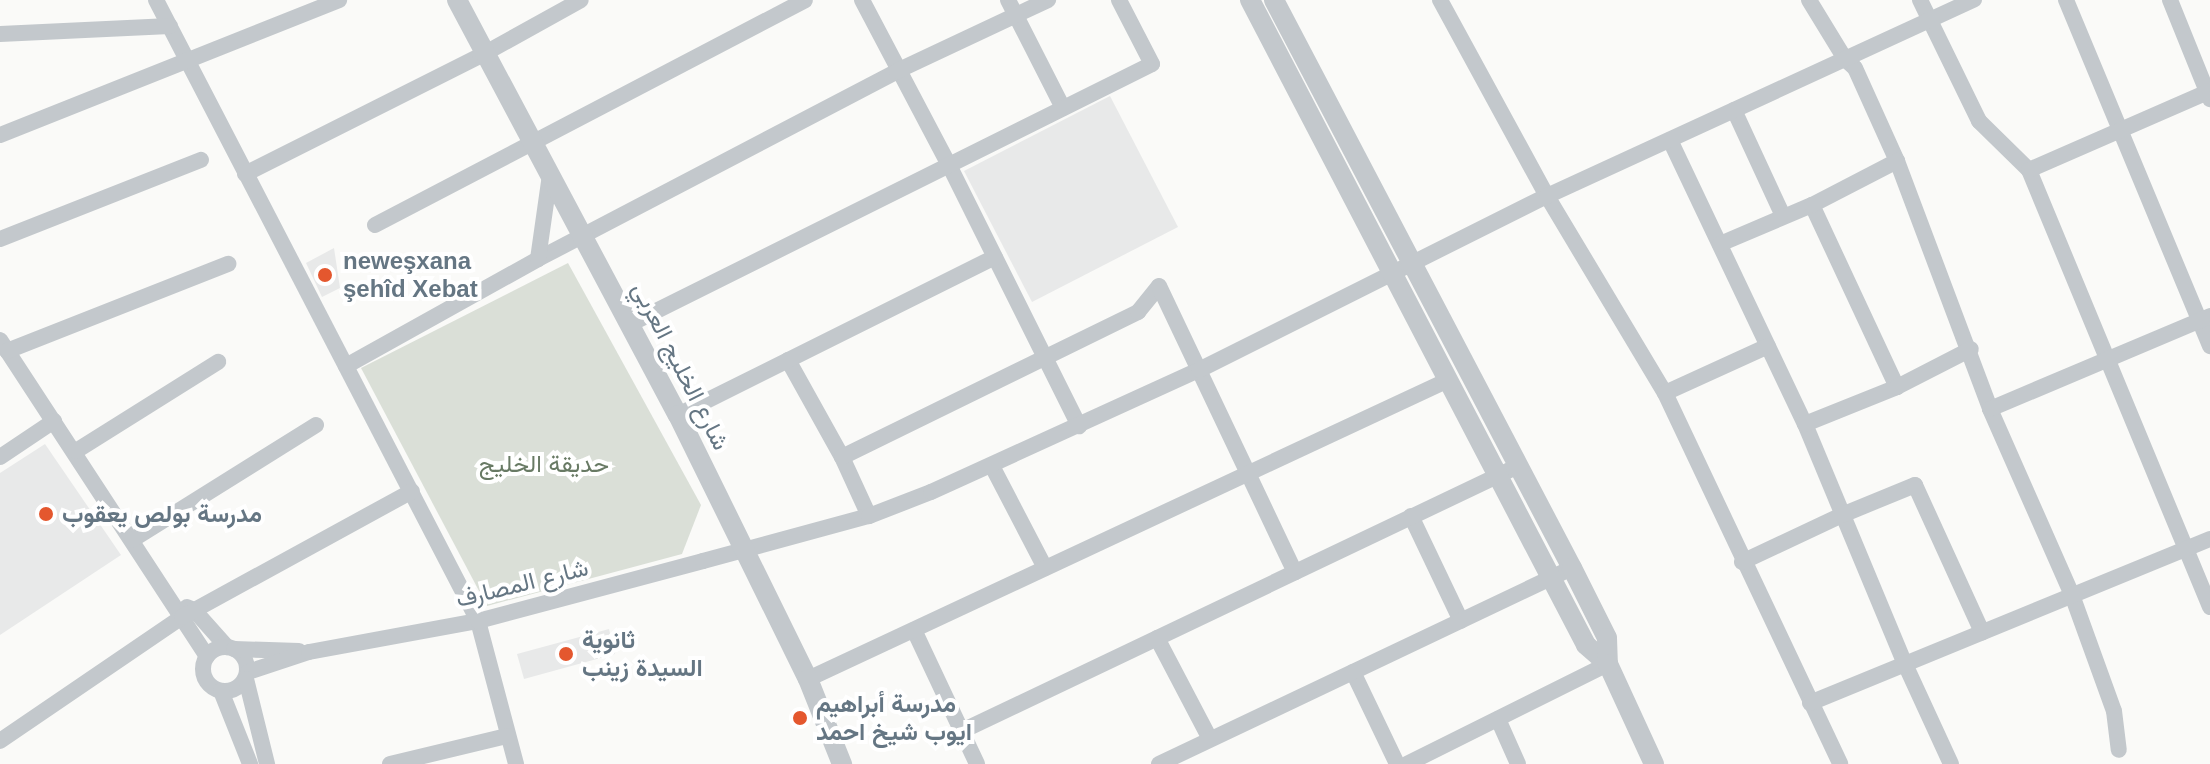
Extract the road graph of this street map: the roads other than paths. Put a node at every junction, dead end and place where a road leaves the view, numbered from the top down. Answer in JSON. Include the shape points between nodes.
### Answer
{"nodes":[{"id":1,"x":156,"y":0,"type":"edge"},
{"id":2,"x":339,"y":0,"type":"edge"},
{"id":3,"x":457,"y":0,"type":"edge"},
{"id":4,"x":581,"y":0,"type":"edge"},
{"id":5,"x":805,"y":0,"type":"edge"},
{"id":6,"x":862,"y":0,"type":"edge"},
{"id":7,"x":1048,"y":0,"type":"edge"},
{"id":8,"x":1119,"y":0,"type":"edge"},
{"id":9,"x":1250,"y":0,"type":"edge"},
{"id":10,"x":1274,"y":0,"type":"edge"},
{"id":11,"x":1440,"y":0,"type":"edge"},
{"id":12,"x":1809,"y":0,"type":"edge"},
{"id":13,"x":1920,"y":0,"type":"edge"},
{"id":14,"x":1974,"y":0,"type":"edge"},
{"id":15,"x":2066,"y":0,"type":"edge"},
{"id":16,"x":2170,"y":0,"type":"edge"},
{"id":17,"x":1012,"y":8,"type":"edge"},
{"id":18,"x":1931,"y":20,"type":"junction"},
{"id":19,"x":170,"y":26,"type":"junction"},
{"id":20,"x":0,"y":34,"type":"edge"},
{"id":21,"x":485,"y":53,"type":"junction"},
{"id":22,"x":1845,"y":59,"type":"junction"},
{"id":23,"x":188,"y":60,"type":"junction"},
{"id":24,"x":897,"y":71,"type":"junction"},
{"id":25,"x":2209,"y":94,"type":"edge"},
{"id":26,"x":1063,"y":108,"type":"junction"},
{"id":27,"x":1734,"y":110,"type":"junction"},
{"id":28,"x":2120,"y":130,"type":"junction"},
{"id":29,"x":0,"y":135,"type":"edge"},
{"id":30,"x":1670,"y":140,"type":"junction"},
{"id":31,"x":532,"y":141,"type":"junction"},
{"id":32,"x":201,"y":160,"type":"dead end"},
{"id":33,"x":1897,"y":161,"type":"junction"},
{"id":34,"x":949,"y":165,"type":"junction"},
{"id":35,"x":2029,"y":170,"type":"junction"},
{"id":36,"x":245,"y":174,"type":"junction"},
{"id":37,"x":550,"y":175,"type":"junction"},
{"id":38,"x":1547,"y":196,"type":"junction"},
{"id":39,"x":1812,"y":205,"type":"junction"},
{"id":40,"x":1783,"y":216,"type":"junction"},
{"id":41,"x":375,"y":225,"type":"dead end"},
{"id":42,"x":584,"y":236,"type":"junction"},
{"id":43,"x":0,"y":239,"type":"edge"},
{"id":44,"x":1720,"y":244,"type":"junction"},
{"id":45,"x":995,"y":257,"type":"junction"},
{"id":46,"x":538,"y":259,"type":"junction"},
{"id":47,"x":1412,"y":263,"type":"junction"},
{"id":48,"x":228,"y":264,"type":"dead end"},
{"id":49,"x":1392,"y":273,"type":"junction"},
{"id":50,"x":2205,"y":318,"type":"edge"},
{"id":51,"x":630,"y":324,"type":"junction"},
{"id":52,"x":4,"y":346,"type":"edge"},
{"id":53,"x":1768,"y":346,"type":"junction"},
{"id":54,"x":2210,"y":346,"type":"edge"},
{"id":55,"x":1971,"y":349,"type":"junction"},
{"id":56,"x":1046,"y":358,"type":"junction"},
{"id":57,"x":2108,"y":359,"type":"junction"},
{"id":58,"x":788,"y":360,"type":"junction"},
{"id":59,"x":218,"y":362,"type":"dead end"},
{"id":60,"x":346,"y":366,"type":"junction"},
{"id":61,"x":1199,"y":370,"type":"junction"},
{"id":62,"x":1448,"y":380,"type":"junction"},
{"id":63,"x":1897,"y":387,"type":"junction"},
{"id":64,"x":1665,"y":393,"type":"junction"},
{"id":65,"x":1990,"y":409,"type":"junction"},
{"id":66,"x":678,"y":415,"type":"junction"},
{"id":67,"x":54,"y":421,"type":"junction"},
{"id":68,"x":1805,"y":424,"type":"junction"},
{"id":69,"x":316,"y":425,"type":"dead end"},
{"id":70,"x":1079,"y":426,"type":"junction"},
{"id":71,"x":76,"y":451,"type":"junction"},
{"id":72,"x":0,"y":457,"type":"edge"},
{"id":73,"x":842,"y":457,"type":"junction"},
{"id":74,"x":992,"y":466,"type":"junction"},
{"id":75,"x":1518,"y":466,"type":"junction"},
{"id":76,"x":1248,"y":473,"type":"junction"},
{"id":77,"x":1497,"y":475,"type":"junction"},
{"id":78,"x":412,"y":491,"type":"junction"},
{"id":79,"x":1842,"y":515,"type":"junction"},
{"id":80,"x":869,"y":516,"type":"junction"},
{"id":81,"x":1411,"y":516,"type":"junction"},
{"id":82,"x":2210,"y":539,"type":"edge"},
{"id":83,"x":132,"y":540,"type":"junction"},
{"id":84,"x":744,"y":549,"type":"junction"},
{"id":85,"x":2186,"y":549,"type":"junction"},
{"id":86,"x":1742,"y":562,"type":"junction"},
{"id":87,"x":1045,"y":568,"type":"junction"},
{"id":88,"x":1572,"y":568,"type":"junction"},
{"id":89,"x":1295,"y":572,"type":"junction"},
{"id":90,"x":1550,"y":578,"type":"junction"},
{"id":91,"x":2072,"y":595,"type":"junction"},
{"id":92,"x":2210,"y":607,"type":"edge"},
{"id":93,"x":188,"y":613,"type":"junction"},
{"id":94,"x":478,"y":621,"type":"junction"},
{"id":95,"x":1461,"y":621,"type":"junction"},
{"id":96,"x":914,"y":630,"type":"junction"},
{"id":97,"x":1982,"y":632,"type":"junction"},
{"id":98,"x":1157,"y":638,"type":"junction"},
{"id":99,"x":230,"y":648,"type":"junction"},
{"id":100,"x":309,"y":652,"type":"junction"},
{"id":101,"x":207,"y":656,"type":"junction"},
{"id":102,"x":1608,"y":664,"type":"junction"},
{"id":103,"x":1905,"y":664,"type":"junction"},
{"id":104,"x":1353,"y":672,"type":"junction"},
{"id":105,"x":247,"y":676,"type":"junction"},
{"id":106,"x":808,"y":679,"type":"junction"},
{"id":107,"x":221,"y":691,"type":"junction"},
{"id":108,"x":1810,"y":703,"type":"junction"},
{"id":109,"x":1498,"y":719,"type":"junction"},
{"id":110,"x":962,"y":731,"type":"junction"},
{"id":111,"x":507,"y":736,"type":"junction"},
{"id":112,"x":1210,"y":739,"type":"junction"},
{"id":113,"x":0,"y":741,"type":"edge"},
{"id":114,"x":2119,"y":750,"type":"dead end"},
{"id":115,"x":250,"y":764,"type":"edge"},
{"id":116,"x":267,"y":764,"type":"edge"},
{"id":117,"x":390,"y":764,"type":"edge"},
{"id":118,"x":516,"y":764,"type":"edge"},
{"id":119,"x":842,"y":764,"type":"edge"},
{"id":120,"x":977,"y":764,"type":"edge"},
{"id":121,"x":1159,"y":764,"type":"edge"},
{"id":122,"x":1397,"y":764,"type":"edge"},
{"id":123,"x":1409,"y":764,"type":"edge"},
{"id":124,"x":1518,"y":764,"type":"edge"},
{"id":125,"x":1654,"y":764,"type":"edge"},
{"id":126,"x":1840,"y":764,"type":"edge"},
{"id":127,"x":1951,"y":764,"type":"edge"}],
"edges":[{"from":1,"to":19,"type":"street"},
{"from":2,"to":23,"type":"street"},
{"from":3,"to":21,"type":"street","name":"شارع الخليج العربي"},
{"from":4,"to":21,"type":"street"},
{"from":5,"to":31,"type":"street"},
{"from":6,"to":24,"type":"street"},
{"from":7,"to":17,"type":"street"},
{"from":8,"to":26,"type":"street","via":[[1152,64]]},
{"from":9,"to":49,"type":"street"},
{"from":10,"to":47,"type":"street"},
{"from":11,"to":38,"type":"street"},
{"from":12,"to":22,"type":"street"},
{"from":13,"to":18,"type":"street"},
{"from":14,"to":18,"type":"street","name":"شارع المصارف"},
{"from":15,"to":28,"type":"street"},
{"from":16,"to":25,"type":"street"},
{"from":17,"to":24,"type":"street"},
{"from":17,"to":26,"type":"street"},
{"from":18,"to":22,"type":"street","name":"شارع المصارف"},
{"from":18,"to":35,"type":"street","via":[[1979,121]]},
{"from":19,"to":20,"type":"street"},
{"from":19,"to":23,"type":"street"},
{"from":21,"to":31,"type":"street","name":"شارع الخليج العربي"},
{"from":21,"to":36,"type":"street"},
{"from":22,"to":27,"type":"street","name":"شارع المصارف"},
{"from":22,"to":33,"type":"street","via":[[1855,68]]},
{"from":23,"to":29,"type":"street"},
{"from":23,"to":36,"type":"street"},
{"from":24,"to":34,"type":"street"},
{"from":24,"to":42,"type":"street"},
{"from":25,"to":28,"type":"street"},
{"from":26,"to":34,"type":"street"},
{"from":27,"to":30,"type":"street","name":"شارع المصارف"},
{"from":27,"to":40,"type":"street"},
{"from":28,"to":35,"type":"street"},
{"from":28,"to":50,"type":"street"},
{"from":30,"to":38,"type":"street","name":"شارع المصارف"},
{"from":30,"to":44,"type":"street"},
{"from":31,"to":37,"type":"street","name":"شارع الخليج العربي"},
{"from":31,"to":41,"type":"street"},
{"from":32,"to":43,"type":"street"},
{"from":33,"to":39,"type":"street"},
{"from":33,"to":55,"type":"street"},
{"from":34,"to":45,"type":"street"},
{"from":34,"to":51,"type":"street"},
{"from":35,"to":57,"type":"street"},
{"from":36,"to":60,"type":"street"},
{"from":37,"to":42,"type":"street","name":"شارع الخليج العربي"},
{"from":37,"to":46,"type":"street"},
{"from":38,"to":47,"type":"street","name":"شارع المصارف"},
{"from":38,"to":64,"type":"street"},
{"from":39,"to":40,"type":"street"},
{"from":39,"to":63,"type":"street"},
{"from":40,"to":44,"type":"street"},
{"from":42,"to":46,"type":"street"},
{"from":42,"to":51,"type":"street","name":"شارع الخليج العربي"},
{"from":44,"to":53,"type":"street"},
{"from":45,"to":56,"type":"street"},
{"from":45,"to":58,"type":"street"},
{"from":46,"to":60,"type":"street"},
{"from":47,"to":49,"type":"street","name":"شارع المصارف"},
{"from":47,"to":75,"type":"street"},
{"from":48,"to":52,"type":"street"},
{"from":49,"to":61,"type":"street","name":"شارع المصارف"},
{"from":49,"to":62,"type":"street"},
{"from":50,"to":54,"type":"street"},
{"from":50,"to":57,"type":"street"},
{"from":51,"to":66,"type":"street","name":"شارع الخليج العربي"},
{"from":52,"to":67,"type":"street"},
{"from":53,"to":64,"type":"street"},
{"from":53,"to":68,"type":"street"},
{"from":55,"to":63,"type":"street"},
{"from":55,"to":65,"type":"street"},
{"from":56,"to":61,"type":"street","via":[[1138,312],[1159,286]]},
{"from":56,"to":70,"type":"street"},
{"from":56,"to":73,"type":"street"},
{"from":57,"to":65,"type":"street"},
{"from":57,"to":85,"type":"street"},
{"from":58,"to":66,"type":"street"},
{"from":58,"to":73,"type":"street"},
{"from":59,"to":71,"type":"street"},
{"from":60,"to":78,"type":"street"},
{"from":61,"to":70,"type":"street","name":"شارع المصارف"},
{"from":61,"to":76,"type":"street"},
{"from":62,"to":76,"type":"street"},
{"from":62,"to":77,"type":"street"},
{"from":63,"to":68,"type":"street"},
{"from":64,"to":86,"type":"street"},
{"from":65,"to":91,"type":"street"},
{"from":66,"to":84,"type":"street","name":"شارع الخليج العربي"},
{"from":67,"to":71,"type":"street"},
{"from":67,"to":72,"type":"street"},
{"from":68,"to":79,"type":"street"},
{"from":69,"to":83,"type":"street"},
{"from":70,"to":74,"type":"street","name":"شارع المصارف"},
{"from":71,"to":83,"type":"street"},
{"from":73,"to":80,"type":"street"},
{"from":74,"to":80,"type":"street","name":"شارع المصارف"},
{"from":74,"to":87,"type":"street"},
{"from":75,"to":77,"type":"street"},
{"from":75,"to":88,"type":"street"},
{"from":76,"to":87,"type":"street"},
{"from":76,"to":89,"type":"street"},
{"from":77,"to":81,"type":"street"},
{"from":77,"to":90,"type":"street"},
{"from":78,"to":93,"type":"street"},
{"from":78,"to":94,"type":"street"},
{"from":79,"to":86,"type":"street"},
{"from":79,"to":97,"type":"street","via":[[1915,485]]},
{"from":79,"to":103,"type":"street"},
{"from":80,"to":84,"type":"street","name":"شارع المصارف"},
{"from":81,"to":89,"type":"street"},
{"from":81,"to":95,"type":"street"},
{"from":82,"to":85,"type":"street"},
{"from":83,"to":93,"type":"street","via":[[170,602]]},
{"from":84,"to":94,"type":"street","name":"شارع المصارف"},
{"from":84,"to":106,"type":"street","name":"شارع الخليج العربي"},
{"from":85,"to":91,"type":"street"},
{"from":85,"to":92,"type":"street"},
{"from":86,"to":108,"type":"street"},
{"from":87,"to":96,"type":"street"},
{"from":88,"to":90,"type":"street"},
{"from":88,"to":102,"type":"street","via":[[1607,638]]},
{"from":89,"to":98,"type":"street"},
{"from":90,"to":95,"type":"street"},
{"from":90,"to":102,"type":"street","via":[[1586,645]]},
{"from":91,"to":97,"type":"street"},
{"from":91,"to":114,"type":"street","via":[[2114,711]]},
{"from":93,"to":99,"type":"street"},
{"from":93,"to":101,"type":"street"},
{"from":93,"to":113,"type":"street"},
{"from":94,"to":100,"type":"street","name":"شارع المصارف"},
{"from":94,"to":111,"type":"street"},
{"from":95,"to":104,"type":"street"},
{"from":96,"to":106,"type":"street"},
{"from":96,"to":110,"type":"street"},
{"from":97,"to":103,"type":"street"},
{"from":98,"to":110,"type":"street"},
{"from":98,"to":112,"type":"street"},
{"from":99,"to":100,"type":"street","name":"شارع المصارف"},
{"from":99,"to":101,"type":"street"},
{"from":99,"to":105,"type":"street","via":[[245,658]]},
{"from":100,"to":105,"type":"street","name":"شارع المصارف"},
{"from":101,"to":107,"type":"street","via":[[204,677]]},
{"from":102,"to":109,"type":"street"},
{"from":102,"to":125,"type":"street"},
{"from":103,"to":108,"type":"street"},
{"from":103,"to":127,"type":"street"},
{"from":104,"to":112,"type":"street"},
{"from":104,"to":122,"type":"street"},
{"from":105,"to":107,"type":"street","via":[[235,690]]},
{"from":105,"to":116,"type":"street"},
{"from":106,"to":119,"type":"street","name":"شارع الخليج العربي"},
{"from":107,"to":115,"type":"street"},
{"from":108,"to":126,"type":"street"},
{"from":109,"to":123,"type":"street"},
{"from":109,"to":124,"type":"street"},
{"from":110,"to":120,"type":"street"},
{"from":111,"to":117,"type":"street"},
{"from":111,"to":118,"type":"street"},
{"from":112,"to":121,"type":"street"}]}
